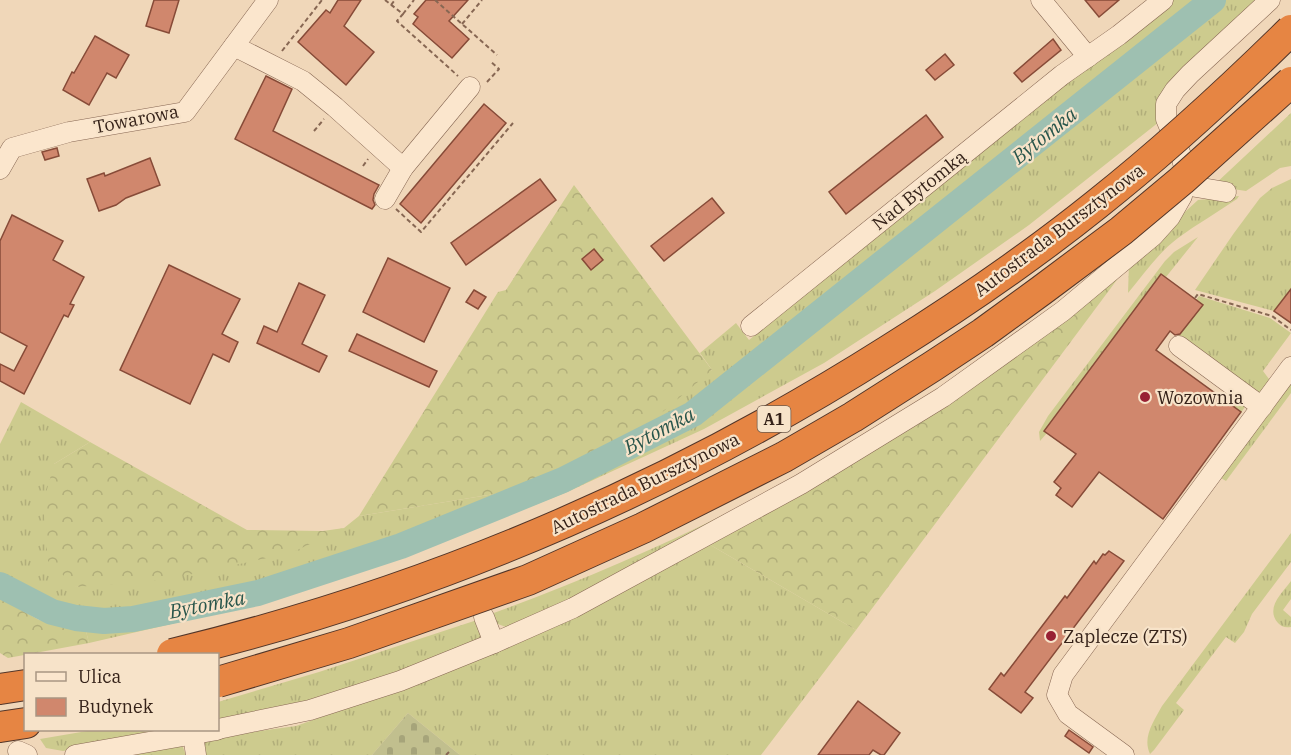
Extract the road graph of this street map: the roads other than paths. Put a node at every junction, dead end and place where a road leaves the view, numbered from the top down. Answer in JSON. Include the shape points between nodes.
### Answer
{"nodes":[{"id":1,"x":268,"y":0,"type":"edge"},
{"id":2,"x":1041,"y":0,"type":"edge"},
{"id":3,"x":1163,"y":0,"type":"edge"},
{"id":4,"x":1270,"y":0,"type":"edge"},
{"id":5,"x":1291,"y":30,"type":"edge"},
{"id":6,"x":234,"y":46,"type":"junction"},
{"id":7,"x":1088,"y":57,"type":"junction"},
{"id":8,"x":1291,"y":82,"type":"edge"},
{"id":9,"x":470,"y":87,"type":"road end"},
{"id":10,"x":403,"y":168,"type":"junction"},
{"id":11,"x":0,"y":169,"type":"edge"},
{"id":12,"x":1184,"y":185,"type":"junction"},
{"id":13,"x":1226,"y":192,"type":"dead end"},
{"id":14,"x":385,"y":200,"type":"road end"},
{"id":15,"x":751,"y":326,"type":"dead end"},
{"id":16,"x":1179,"y":346,"type":"dead end"},
{"id":17,"x":1291,"y":367,"type":"edge"},
{"id":18,"x":1262,"y":407,"type":"junction"},
{"id":19,"x":484,"y":616,"type":"dead end"},
{"id":20,"x":494,"y":643,"type":"junction"},
{"id":21,"x":176,"y":653,"type":"edge"},
{"id":22,"x":219,"y":682,"type":"edge"},
{"id":23,"x":24,"y":685,"type":"edge"},
{"id":24,"x":0,"y":690,"type":"edge"},
{"id":25,"x":219,"y":729,"type":"edge"},
{"id":26,"x":209,"y":731,"type":"edge"},
{"id":27,"x":193,"y":735,"type":"junction"},
{"id":28,"x":75,"y":755,"type":"edge"},
{"id":29,"x":196,"y":755,"type":"edge"},
{"id":30,"x":1124,"y":755,"type":"edge"}],
"edges":[{"from":1,"to":6,"type":"street","name":"Towarowa"},
{"from":2,"to":7,"type":"street"},
{"from":3,"to":7,"type":"street","name":"Nad Bytomką"},
{"from":4,"to":12,"type":"street","via":[[1190,74],[1166,104],[1166,119],[1186,175]]},
{"from":5,"to":21,"type":"highway","name":"Autostrada Bursztynowa","number":"A1","bridge":true,"via":[[1214,104],[1086,213],[953,310],[768,423],[624,496],[501,550],[339,608]]},
{"from":6,"to":10,"type":"street","via":[[303,81]]},
{"from":6,"to":11,"type":"street","name":"Towarowa","via":[[185,112],[69,132],[12,148]]},
{"from":7,"to":15,"type":"street","name":"Nad Bytomką"},
{"from":8,"to":22,"type":"highway","name":"Autostrada Bursztynowa","number":"A1","bridge":true,"via":[[1173,188],[1042,290],[933,366],[784,457],[528,580],[349,643]]},
{"from":9,"to":10,"type":"street"},
{"from":10,"to":14,"type":"street"},
{"from":12,"to":13,"type":"street"},
{"from":12,"to":20,"type":"street","via":[[1170,217],[1153,236],[1063,311],[943,397],[801,484],[646,570],[573,609]]},
{"from":16,"to":18,"type":"street"},
{"from":17,"to":18,"type":"street"},
{"from":18,"to":30,"type":"street","via":[[1063,675],[1057,694],[1068,714]]},
{"from":19,"to":20,"type":"street"},
{"from":20,"to":25,"type":"street","via":[[400,681],[310,710]]},
{"from":23,"to":24,"type":"highway"},
{"from":26,"to":27,"type":"street"},
{"from":27,"to":28,"type":"street"},
{"from":27,"to":29,"type":"street"}]}
